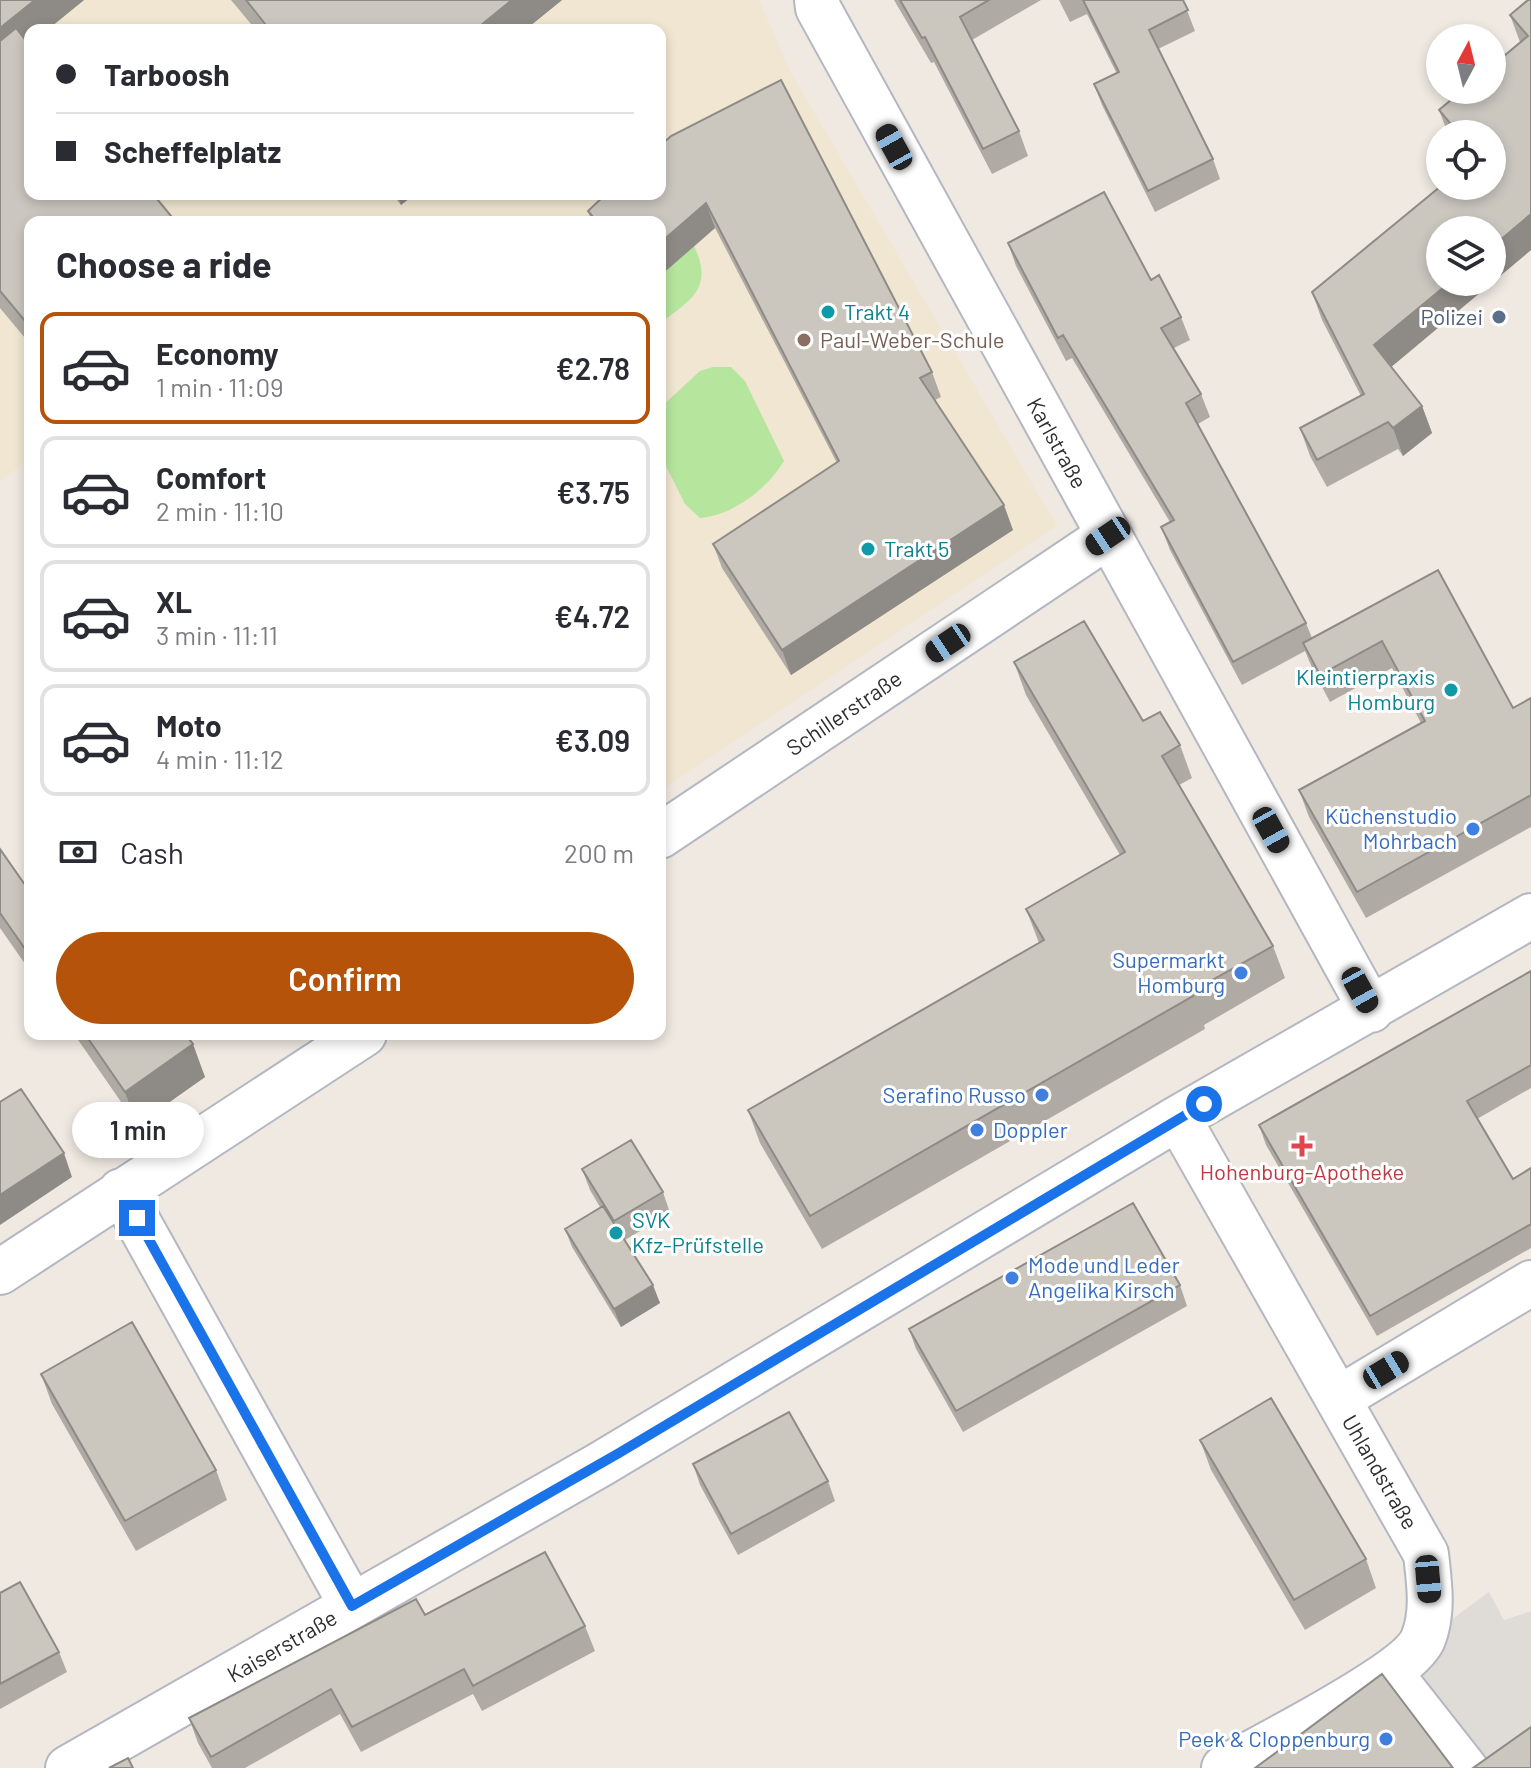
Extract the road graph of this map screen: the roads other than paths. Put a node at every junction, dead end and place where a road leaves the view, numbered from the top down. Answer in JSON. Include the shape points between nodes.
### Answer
{"nodes":[{"id":1,"x":817,"y":0,"type":"edge"},
{"id":2,"x":1108,"y":536,"type":"junction"},
{"id":3,"x":666,"y":832,"type":"edge"},
{"id":4,"x":1531,"y":916,"type":"edge"},
{"id":5,"x":1371,"y":1010,"type":"junction"},
{"id":6,"x":355,"y":1040,"type":"edge"},
{"id":7,"x":1178,"y":1118,"type":"junction"},
{"id":8,"x":121,"y":1191,"type":"junction"},
{"id":9,"x":0,"y":1272,"type":"edge"},
{"id":10,"x":1531,"y":1283,"type":"edge"},
{"id":11,"x":1338,"y":1399,"type":"junction"},
{"id":12,"x":352,"y":1606,"type":"junction"},
{"id":13,"x":1394,"y":1670,"type":"junction"},
{"id":14,"x":68,"y":1768,"type":"edge"},
{"id":15,"x":1224,"y":1768,"type":"edge"},
{"id":16,"x":1471,"y":1768,"type":"edge"}],
"edges":[{"from":1,"to":2,"type":"street","name":"Karlstraße"},
{"from":2,"to":3,"type":"street","name":"Schillerstraße"},
{"from":2,"to":5,"type":"street","name":"Karlstraße"},
{"from":4,"to":5,"type":"street","name":"Kaiserstraße"},
{"from":5,"to":7,"type":"street","name":"Kaiserstraße"},
{"from":6,"to":8,"type":"street"},
{"from":7,"to":11,"type":"street","name":"Uhlandstraße"},
{"from":7,"to":12,"type":"street","name":"Kaiserstraße","via":[[619,1453]]},
{"from":8,"to":9,"type":"street"},
{"from":8,"to":12,"type":"street"},
{"from":10,"to":11,"type":"street","name":"Uhlandstraße"},
{"from":11,"to":13,"type":"street","name":"Uhlandstraße","via":[[1426,1554],[1430,1603],[1422,1641]]},
{"from":12,"to":14,"type":"street","name":"Kaiserstraße"},
{"from":13,"to":15,"type":"street","name":"Uhlandstraße"},
{"from":13,"to":16,"type":"street"}]}
